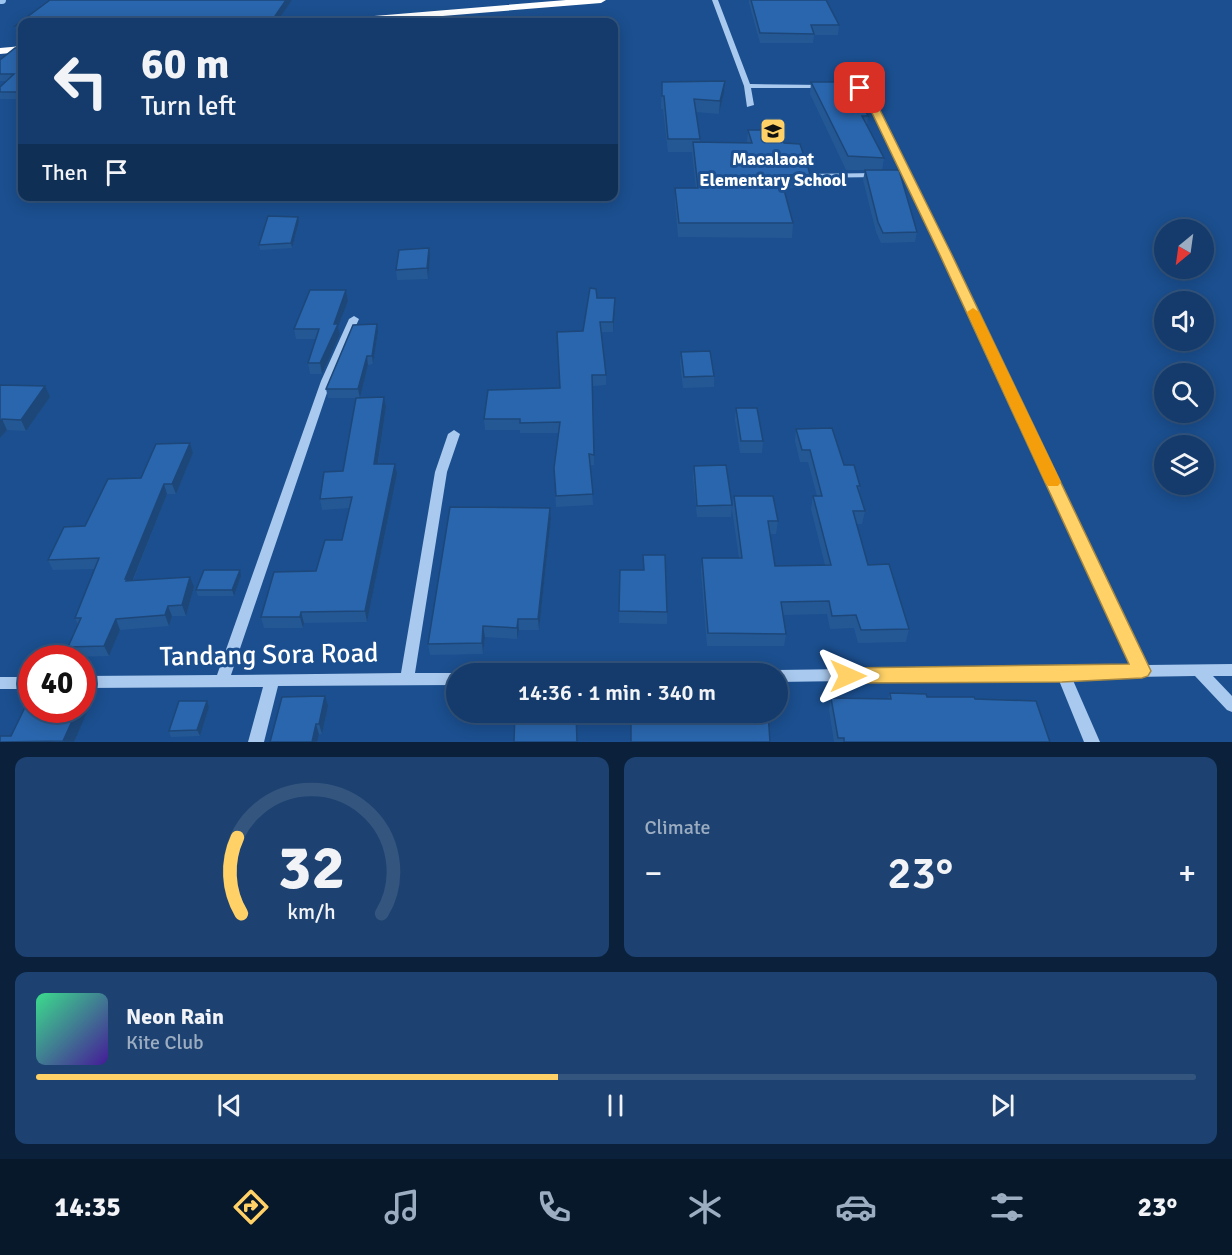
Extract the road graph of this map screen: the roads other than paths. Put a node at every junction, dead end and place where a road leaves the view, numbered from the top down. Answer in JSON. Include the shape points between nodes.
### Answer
{"nodes":[{"id":1,"x":601,"y":0,"type":"edge"},
{"id":2,"x":716,"y":0,"type":"edge"},
{"id":3,"x":386,"y":18,"type":"edge"},
{"id":4,"x":18,"y":50,"type":"edge"},
{"id":5,"x":0,"y":51,"type":"edge"},
{"id":6,"x":747,"y":86,"type":"junction"},
{"id":7,"x":750,"y":105,"type":"dead end"},
{"id":8,"x":884,"y":175,"type":"edge"},
{"id":9,"x":805,"y":176,"type":"edge"},
{"id":10,"x":354,"y":319,"type":"dead end"},
{"id":11,"x":454,"y":435,"type":"dead end"},
{"id":12,"x":1199,"y":670,"type":"junction"},
{"id":13,"x":1232,"y":670,"type":"edge"},
{"id":14,"x":1142,"y":671,"type":"junction"},
{"id":15,"x":1062,"y":674,"type":"junction"},
{"id":16,"x":788,"y":676,"type":"edge"},
{"id":17,"x":407,"y":679,"type":"junction"},
{"id":18,"x":446,"y":679,"type":"edge"},
{"id":19,"x":272,"y":680,"type":"junction"},
{"id":20,"x":222,"y":681,"type":"junction"},
{"id":21,"x":96,"y":682,"type":"edge"},
{"id":22,"x":0,"y":683,"type":"edge"},
{"id":23,"x":18,"y":683,"type":"edge"},
{"id":24,"x":1232,"y":706,"type":"edge"},
{"id":25,"x":256,"y":742,"type":"edge"},
{"id":26,"x":1092,"y":742,"type":"edge"}],
"edges":[{"from":1,"to":3,"type":"highway"},
{"from":2,"to":6,"type":"street"},
{"from":4,"to":5,"type":"highway"},
{"from":6,"to":7,"type":"street"},
{"from":6,"to":14,"type":"street","via":[[864,89],[901,175]]},
{"from":8,"to":9,"type":"street"},
{"from":10,"to":20,"type":"street","via":[[326,381]]},
{"from":11,"to":17,"type":"street","via":[[441,472]]},
{"from":12,"to":13,"type":"street"},
{"from":12,"to":14,"type":"street"},
{"from":12,"to":24,"type":"street"},
{"from":14,"to":15,"type":"street"},
{"from":15,"to":16,"type":"street"},
{"from":15,"to":26,"type":"street"},
{"from":17,"to":18,"type":"street","name":"Tandang Sora Road"},
{"from":17,"to":19,"type":"street","name":"Tandang Sora Road"},
{"from":19,"to":20,"type":"street","name":"Tandang Sora Road"},
{"from":19,"to":25,"type":"street"},
{"from":20,"to":21,"type":"street","name":"Tandang Sora Road"},
{"from":22,"to":23,"type":"street"}]}
